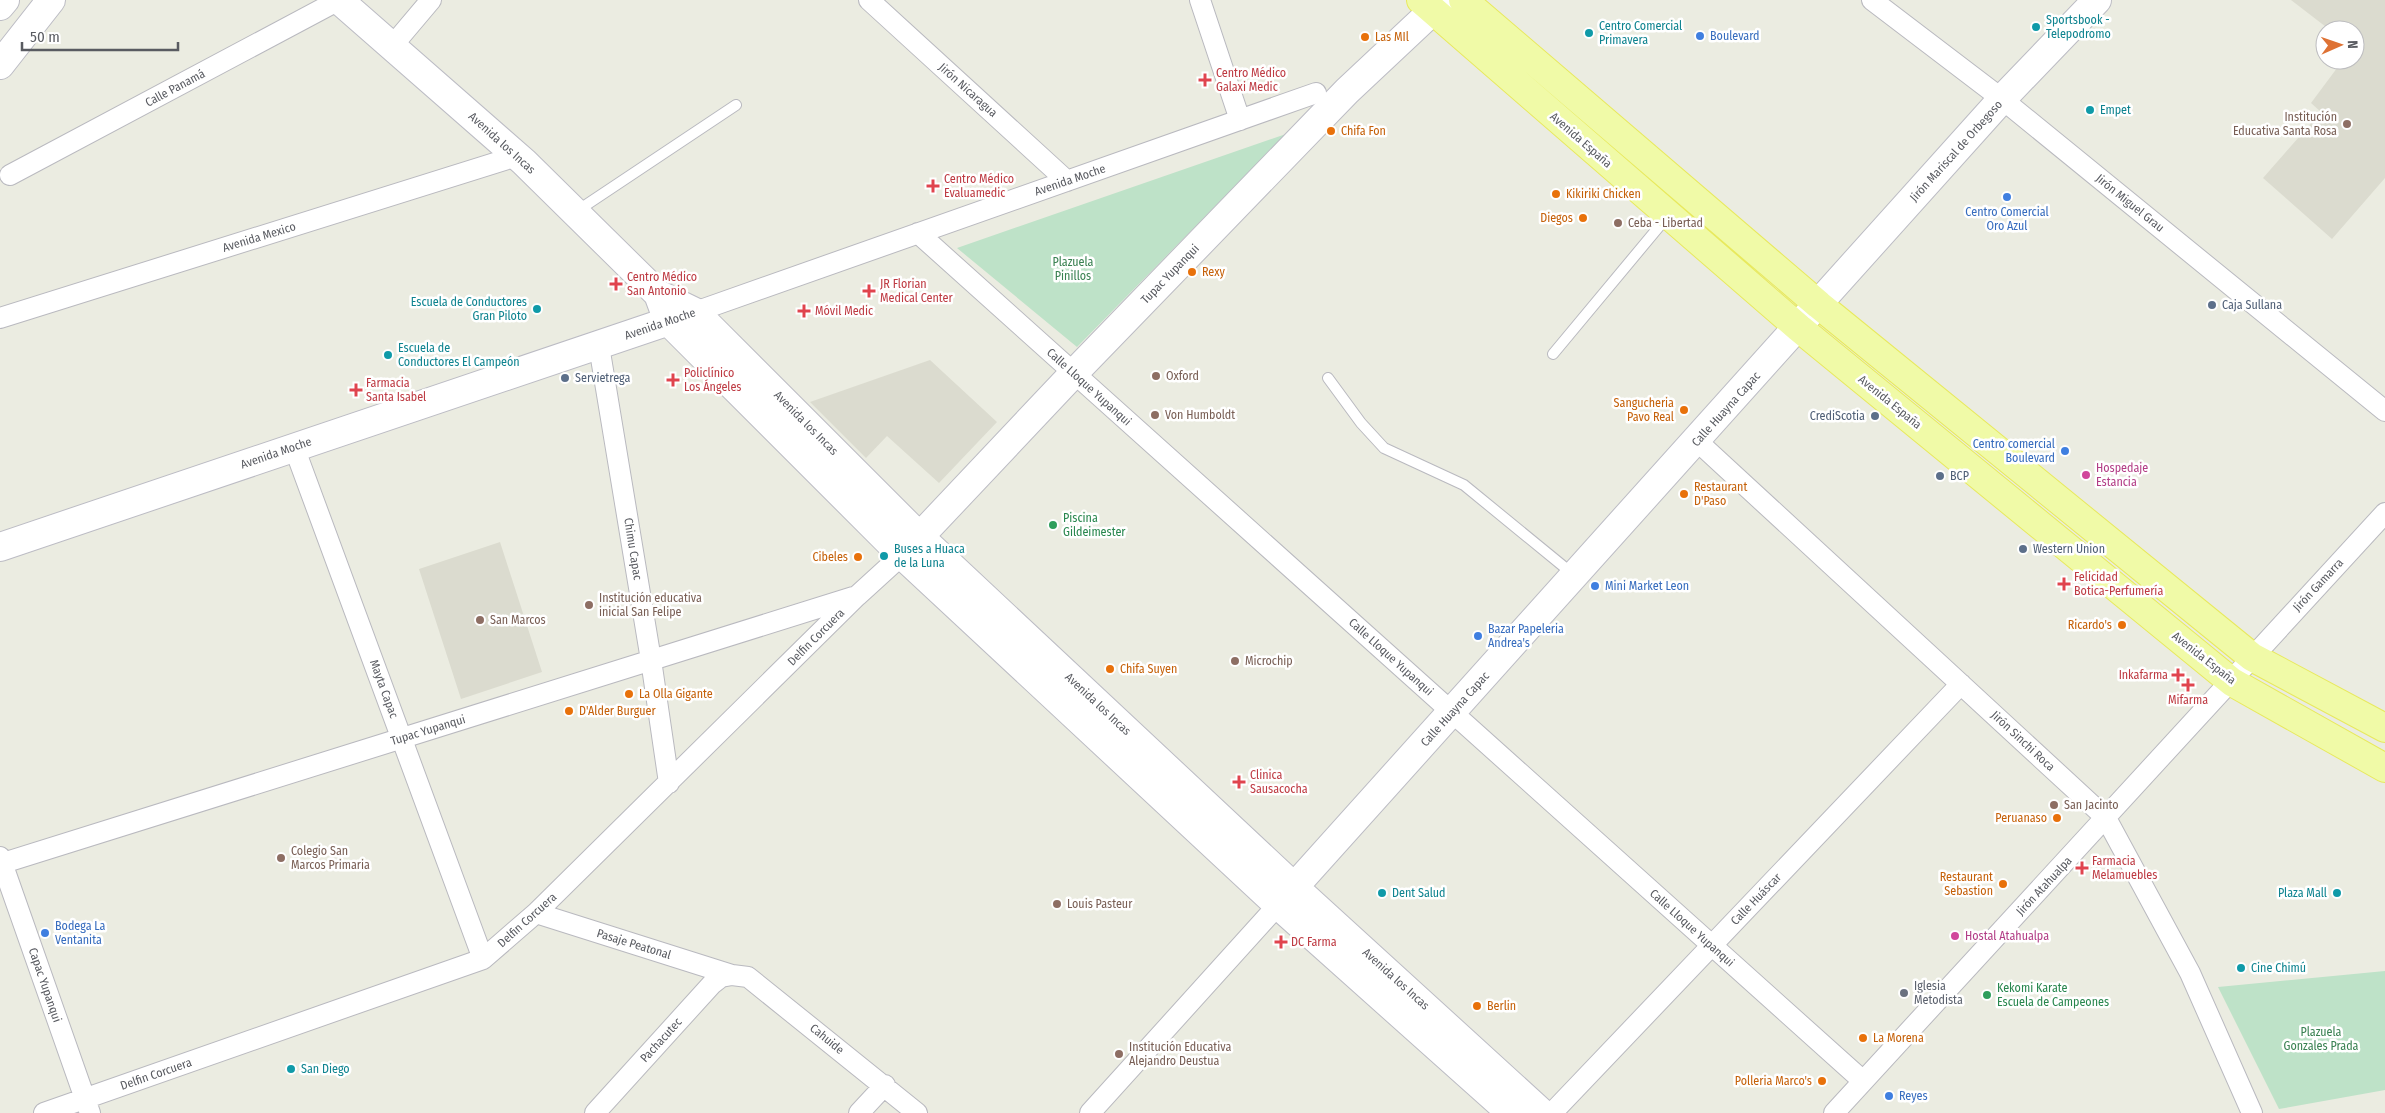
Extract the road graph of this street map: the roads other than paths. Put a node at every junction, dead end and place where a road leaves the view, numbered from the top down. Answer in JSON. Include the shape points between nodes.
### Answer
{"nodes":[{"id":1,"x":5,"y":0,"type":"edge"},
{"id":2,"x":51,"y":0,"type":"edge"},
{"id":3,"x":339,"y":0,"type":"edge"},
{"id":4,"x":431,"y":0,"type":"edge"},
{"id":5,"x":869,"y":0,"type":"edge"},
{"id":6,"x":1200,"y":0,"type":"edge"},
{"id":7,"x":1463,"y":0,"type":"edge"},
{"id":8,"x":1872,"y":0,"type":"edge"},
{"id":9,"x":2097,"y":0,"type":"edge"},
{"id":10,"x":1432,"y":4,"type":"edge"},
{"id":11,"x":0,"y":6,"type":"edge"},
{"id":12,"x":393,"y":46,"type":"junction"},
{"id":13,"x":0,"y":65,"type":"edge"},
{"id":14,"x":1316,"y":93,"type":"dead end"},
{"id":15,"x":2002,"y":99,"type":"junction"},
{"id":16,"x":736,"y":104,"type":"dead end"},
{"id":17,"x":1240,"y":120,"type":"junction"},
{"id":18,"x":517,"y":156,"type":"junction"},
{"id":19,"x":10,"y":175,"type":"dead end"},
{"id":20,"x":1067,"y":181,"type":"junction"},
{"id":21,"x":576,"y":213,"type":"junction"},
{"id":22,"x":1669,"y":215,"type":"junction"},
{"id":23,"x":918,"y":234,"type":"junction"},
{"id":24,"x":658,"y":294,"type":"junction"},
{"id":25,"x":1819,"y":305,"type":"junction"},
{"id":26,"x":695,"y":312,"type":"junction"},
{"id":27,"x":0,"y":318,"type":"edge"},
{"id":28,"x":668,"y":321,"type":"junction"},
{"id":29,"x":1799,"y":328,"type":"junction"},
{"id":30,"x":599,"y":346,"type":"junction"},
{"id":31,"x":1553,"y":354,"type":"dead end"},
{"id":32,"x":1074,"y":373,"type":"junction"},
{"id":33,"x":1328,"y":378,"type":"dead end"},
{"id":34,"x":2385,"y":410,"type":"edge"},
{"id":35,"x":1697,"y":441,"type":"junction"},
{"id":36,"x":294,"y":447,"type":"junction"},
{"id":37,"x":2385,"y":513,"type":"edge"},
{"id":38,"x":911,"y":546,"type":"junction"},
{"id":39,"x":0,"y":547,"type":"edge"},
{"id":40,"x":1575,"y":575,"type":"junction"},
{"id":41,"x":857,"y":596,"type":"junction"},
{"id":42,"x":2252,"y":657,"type":"junction"},
{"id":43,"x":651,"y":660,"type":"junction"},
{"id":44,"x":2232,"y":682,"type":"junction"},
{"id":45,"x":1961,"y":684,"type":"junction"},
{"id":46,"x":1452,"y":712,"type":"junction"},
{"id":47,"x":2385,"y":728,"type":"edge"},
{"id":48,"x":402,"y":738,"type":"junction"},
{"id":49,"x":2385,"y":768,"type":"edge"},
{"id":50,"x":669,"y":783,"type":"junction"},
{"id":51,"x":2106,"y":818,"type":"junction"},
{"id":52,"x":1,"y":862,"type":"edge"},
{"id":53,"x":1286,"y":896,"type":"junction"},
{"id":54,"x":536,"y":913,"type":"junction"},
{"id":55,"x":1712,"y":946,"type":"junction"},
{"id":56,"x":483,"y":959,"type":"junction"},
{"id":57,"x":732,"y":975,"type":"junction"},
{"id":58,"x":1863,"y":1081,"type":"junction"},
{"id":59,"x":885,"y":1086,"type":"junction"},
{"id":60,"x":88,"y":1106,"type":"edge"},
{"id":61,"x":44,"y":1113,"type":"edge"},
{"id":62,"x":595,"y":1113,"type":"edge"},
{"id":63,"x":859,"y":1113,"type":"edge"},
{"id":64,"x":917,"y":1113,"type":"edge"},
{"id":65,"x":1090,"y":1113,"type":"edge"},
{"id":66,"x":1510,"y":1113,"type":"edge"},
{"id":67,"x":1542,"y":1113,"type":"edge"},
{"id":68,"x":1552,"y":1113,"type":"edge"},
{"id":69,"x":1834,"y":1113,"type":"edge"},
{"id":70,"x":2251,"y":1113,"type":"edge"}],
"edges":[{"from":1,"to":11,"type":"street"},
{"from":2,"to":13,"type":"street"},
{"from":3,"to":12,"type":"street","name":"Avenida los Incas"},
{"from":3,"to":19,"type":"street","name":"Calle Panamá"},
{"from":4,"to":12,"type":"street"},
{"from":5,"to":20,"type":"street","name":"Jirón Nicaragua"},
{"from":6,"to":17,"type":"street"},
{"from":7,"to":25,"type":"main road"},
{"from":8,"to":15,"type":"street","name":"Jirón Miguel Grau"},
{"from":9,"to":15,"type":"street","name":"Jirón Mariscal de Orbegoso"},
{"from":10,"to":22,"type":"main road","name":"Avenida España"},
{"from":10,"to":32,"type":"street","name":"Tupac Yupanqui"},
{"from":12,"to":18,"type":"street","name":"Avenida los Incas"},
{"from":14,"to":17,"type":"street","name":"Avenida Moche"},
{"from":15,"to":25,"type":"street","name":"Jirón Mariscal de Orbegoso"},
{"from":15,"to":34,"type":"street","name":"Jirón Miguel Grau"},
{"from":16,"to":21,"type":"lane"},
{"from":17,"to":20,"type":"street","name":"Avenida Moche"},
{"from":18,"to":21,"type":"street","name":"Avenida los Incas"},
{"from":18,"to":27,"type":"street","name":"Avenida Mexico"},
{"from":20,"to":23,"type":"street","name":"Avenida Moche"},
{"from":21,"to":24,"type":"street","name":"Avenida los Incas"},
{"from":22,"to":29,"type":"main road","name":"Avenida España"},
{"from":22,"to":31,"type":"lane"},
{"from":23,"to":26,"type":"street","name":"Avenida Moche"},
{"from":23,"to":32,"type":"street","name":"Calle Lloque Yupanqui"},
{"from":24,"to":26,"type":"street","name":"Avenida los Incas"},
{"from":24,"to":28,"type":"street","name":"Avenida los Incas"},
{"from":25,"to":29,"type":"street","name":"Calle Huayna Capac"},
{"from":25,"to":42,"type":"main road"},
{"from":26,"to":28,"type":"street","name":"Avenida Moche"},
{"from":26,"to":38,"type":"street","name":"Avenida los Incas"},
{"from":28,"to":30,"type":"street","name":"Avenida Moche"},
{"from":28,"to":38,"type":"street","name":"Avenida los Incas"},
{"from":29,"to":35,"type":"street","name":"Calle Huayna Capac"},
{"from":29,"to":44,"type":"main road","name":"Avenida España"},
{"from":30,"to":36,"type":"street","name":"Avenida Moche"},
{"from":30,"to":43,"type":"street","name":"Chimu Capac"},
{"from":32,"to":38,"type":"street","name":"Tupac Yupanqui"},
{"from":32,"to":46,"type":"street","name":"Calle Lloque Yupanqui"},
{"from":33,"to":40,"type":"lane","via":[[1384,448],[1464,485]]},
{"from":35,"to":40,"type":"street","name":"Calle Huayna Capac"},
{"from":35,"to":45,"type":"street","name":"Jirón Sinchi Roca"},
{"from":36,"to":39,"type":"street","name":"Avenida Moche"},
{"from":36,"to":48,"type":"street","name":"Mayta Capac"},
{"from":37,"to":42,"type":"street","name":"Jirón Gamarra"},
{"from":38,"to":41,"type":"street","name":"Delfin Corcuera"},
{"from":38,"to":53,"type":"street","name":"Avenida los Incas"},
{"from":40,"to":46,"type":"street","name":"Calle Huayna Capac"},
{"from":41,"to":43,"type":"street","name":"Tupac Yupanqui"},
{"from":41,"to":50,"type":"street","name":"Delfin Corcuera"},
{"from":42,"to":44,"type":"street","name":"Jirón Atahualpa"},
{"from":42,"to":47,"type":"main road"},
{"from":43,"to":48,"type":"street","name":"Tupac Yupanqui"},
{"from":43,"to":50,"type":"street","name":"Chimu Capac"},
{"from":44,"to":49,"type":"main road","name":"Avenida España"},
{"from":44,"to":51,"type":"street","name":"Jirón Atahualpa"},
{"from":45,"to":51,"type":"street","name":"Jirón Sinchi Roca"},
{"from":45,"to":55,"type":"street","name":"Calle Huáscar"},
{"from":46,"to":53,"type":"street","name":"Calle Huayna Capac"},
{"from":46,"to":55,"type":"street","name":"Calle Lloque Yupanqui"},
{"from":48,"to":52,"type":"street","name":"Tupac Yupanqui"},
{"from":48,"to":56,"type":"street","name":"Mayta Capac"},
{"from":50,"to":54,"type":"street","name":"Delfin Corcuera"},
{"from":51,"to":58,"type":"street","name":"Jirón Atahualpa"},
{"from":51,"to":70,"type":"street","name":"Jirón Sinchi Roca","via":[[2190,973]]},
{"from":52,"to":60,"type":"street","name":"Capac Yupanqui"},
{"from":53,"to":65,"type":"street","name":"Calle Huayna Capac"},
{"from":53,"to":66,"type":"street","name":"Avenida los Incas"},
{"from":53,"to":67,"type":"street","name":"Avenida los Incas"},
{"from":54,"to":56,"type":"street","name":"Delfin Corcuera"},
{"from":54,"to":57,"type":"street","name":"Pasaje Peatonal"},
{"from":55,"to":58,"type":"street","name":"Calle Lloque Yupanqui"},
{"from":55,"to":68,"type":"street","name":"Calle Huáscar"},
{"from":56,"to":60,"type":"street","name":"Delfin Corcuera"},
{"from":57,"to":59,"type":"street","name":"Cahuide","via":[[748,977],[758,984]]},
{"from":57,"to":62,"type":"street","name":"Pachacutec","via":[[721,977],[712,984]]},
{"from":58,"to":69,"type":"street","name":"Jirón Atahualpa"},
{"from":59,"to":63,"type":"street"},
{"from":59,"to":64,"type":"street","name":"Cahuide"},
{"from":60,"to":61,"type":"street","name":"Delfin Corcuera"}]}
